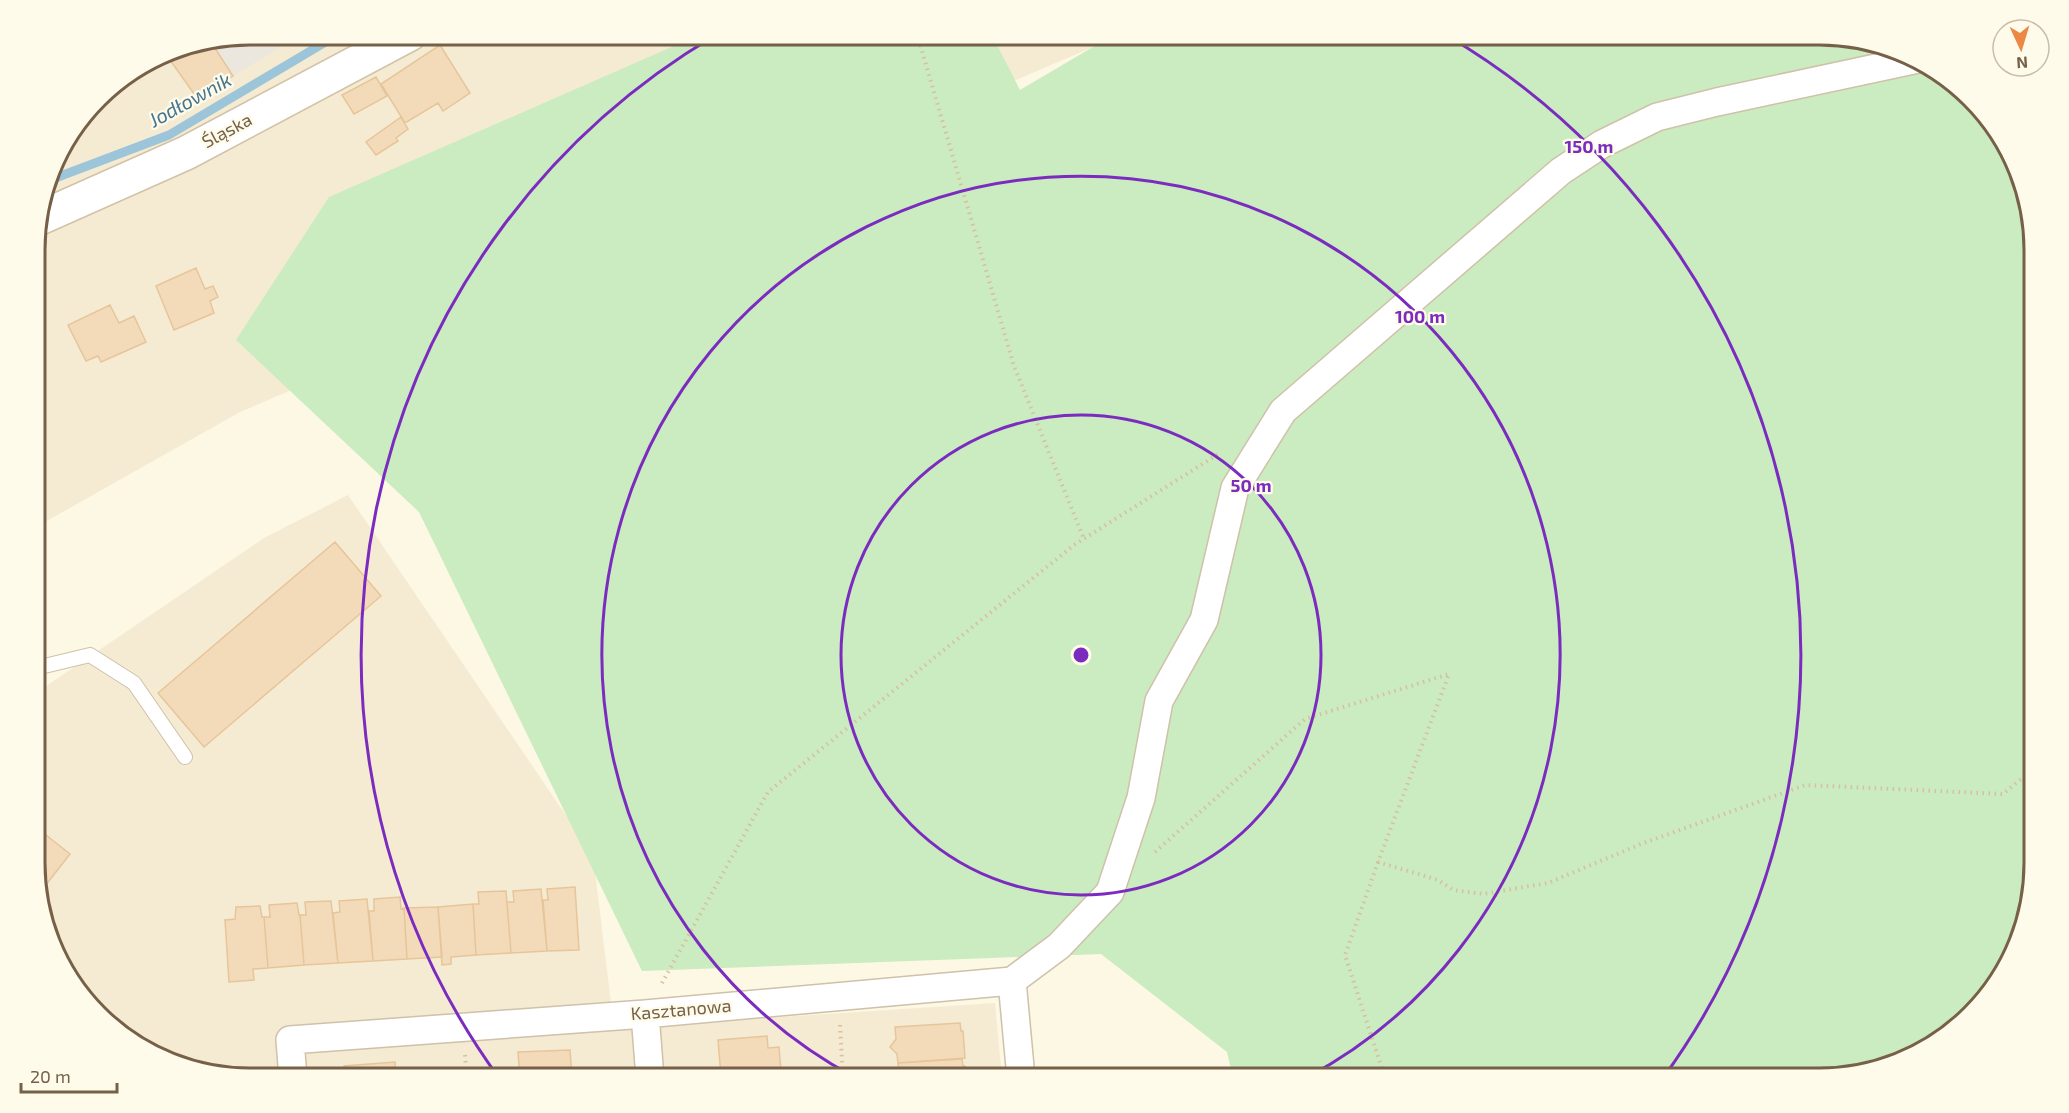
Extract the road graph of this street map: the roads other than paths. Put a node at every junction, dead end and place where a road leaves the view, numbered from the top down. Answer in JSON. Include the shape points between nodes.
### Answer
{"nodes":[{"id":1,"x":389,"y":45,"type":"edge"},
{"id":2,"x":1903,"y":63,"type":"edge"},
{"id":3,"x":49,"y":214,"type":"edge"},
{"id":4,"x":45,"y":666,"type":"edge"},
{"id":5,"x":186,"y":757,"type":"dead end"},
{"id":6,"x":1012,"y":981,"type":"junction"},
{"id":7,"x":645,"y":1014,"type":"junction"},
{"id":8,"x":292,"y":1068,"type":"edge"},
{"id":9,"x":649,"y":1068,"type":"edge"},
{"id":10,"x":1020,"y":1068,"type":"edge"}],
"edges":[{"from":1,"to":3,"type":"street","name":"Śląska","via":[[186,153]]},
{"from":2,"to":6,"type":"street","via":[[1657,117],[1602,144],[1561,171],[1283,411],[1235,488],[1204,620],[1159,700],[1140,798],[1110,892],[1059,946]]},
{"from":4,"to":5,"type":"lane","via":[[90,654],[134,683]]},
{"from":6,"to":7,"type":"street","name":"Kasztanowa"},
{"from":6,"to":10,"type":"street"},
{"from":7,"to":8,"type":"street","name":"Kasztanowa","via":[[290,1040]]},
{"from":7,"to":9,"type":"street"}]}
